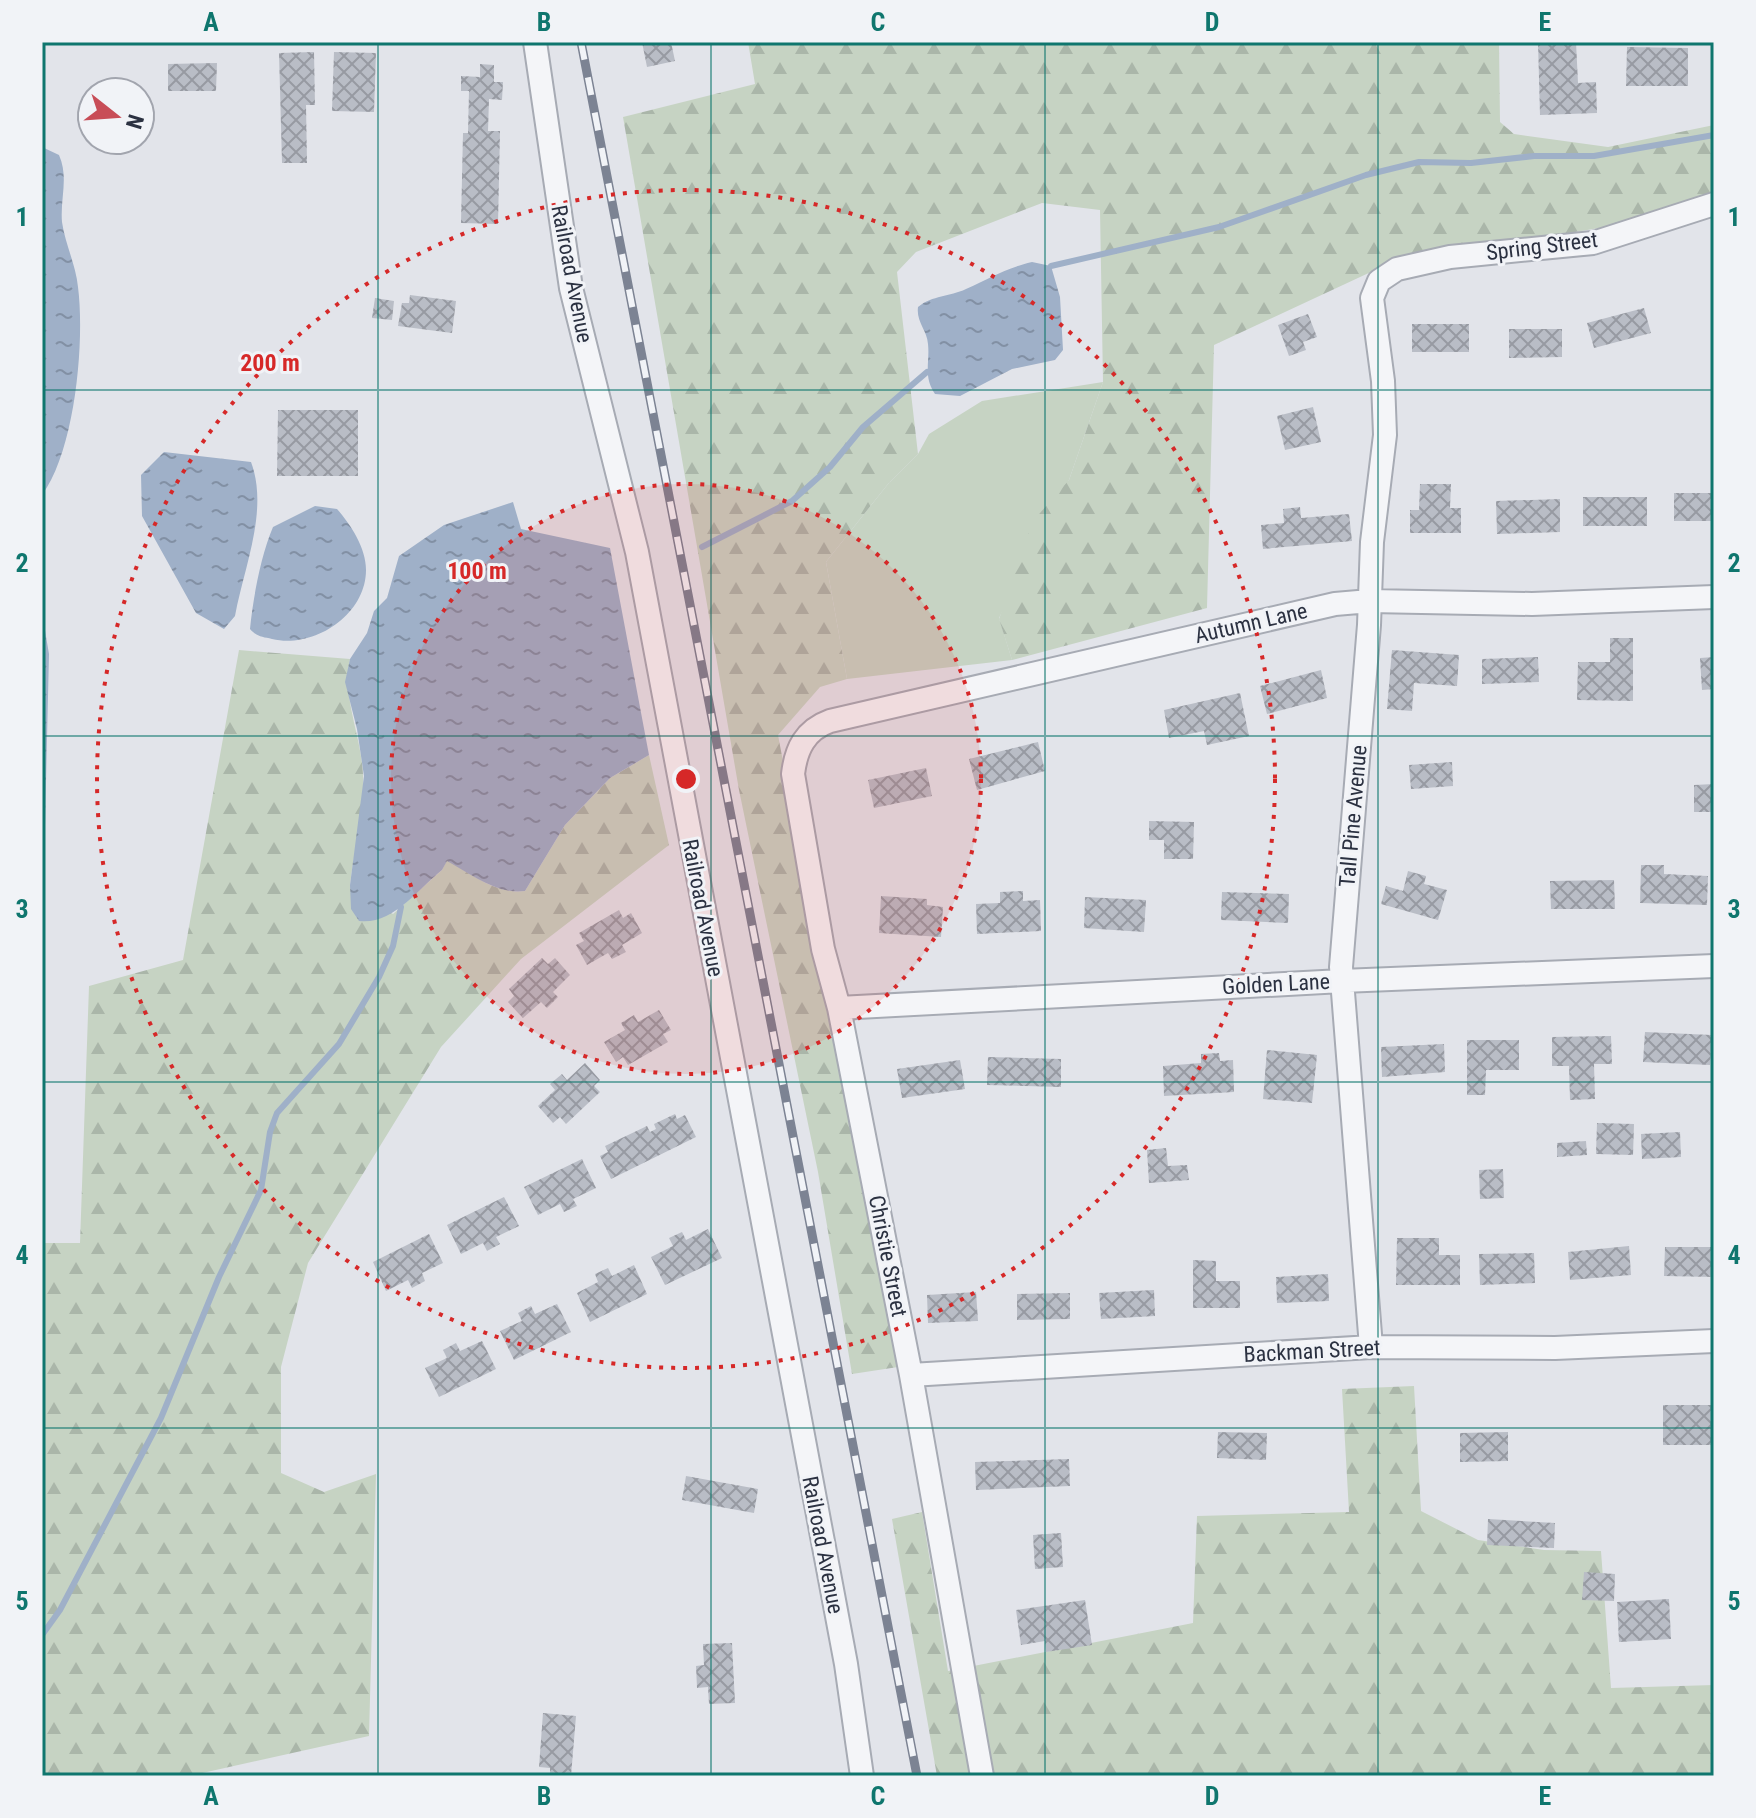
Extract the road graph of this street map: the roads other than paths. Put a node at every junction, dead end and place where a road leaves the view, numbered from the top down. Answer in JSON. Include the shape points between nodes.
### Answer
{"nodes":[{"id":1,"x":535,"y":42,"type":"edge"},
{"id":2,"x":1714,"y":204,"type":"edge"},
{"id":3,"x":1375,"y":288,"type":"joint"},
{"id":4,"x":1714,"y":597,"type":"edge"},
{"id":5,"x":1370,"y":601,"type":"junction"},
{"id":6,"x":804,"y":739,"type":"joint"},
{"id":7,"x":1714,"y":966,"type":"edge"},
{"id":8,"x":1342,"y":981,"type":"junction"},
{"id":9,"x":839,"y":1008,"type":"junction"},
{"id":10,"x":1714,"y":1341,"type":"edge"},
{"id":11,"x":1371,"y":1347,"type":"junction"},
{"id":12,"x":911,"y":1375,"type":"junction"},
{"id":13,"x":862,"y":1776,"type":"edge"},
{"id":14,"x":982,"y":1776,"type":"edge"}],
"edges":[{"from":1,"to":13,"type":"street","name":"Railroad Avenue","via":[[571,288],[637,552],[846,1664]]},
{"from":2,"to":3,"type":"street","name":"Spring Street","via":[[1593,243],[1412,265],[1390,271]]},
{"from":3,"to":5,"type":"street","name":"Tall Pine Avenue","via":[[1371,310],[1381,363],[1385,435]]},
{"from":4,"to":5,"type":"street","name":"Autumn Lane","via":[[1532,604]]},
{"from":5,"to":6,"type":"street","name":"Autumn Lane","via":[[1299,611],[830,721]]},
{"from":5,"to":8,"type":"street","name":"Tall Pine Avenue"},
{"from":6,"to":9,"type":"street","name":"Christie Street","via":[[793,774],[823,949]]},
{"from":7,"to":8,"type":"street","name":"Golden Lane"},
{"from":8,"to":9,"type":"street","name":"Golden Lane"},
{"from":8,"to":11,"type":"street","name":"Tall Pine Avenue"},
{"from":9,"to":12,"type":"street","name":"Christie Street"},
{"from":10,"to":11,"type":"street","name":"Backman Street","via":[[1555,1348]]},
{"from":11,"to":12,"type":"street","name":"Backman Street"},
{"from":12,"to":14,"type":"street","name":"Christie Street"}]}
